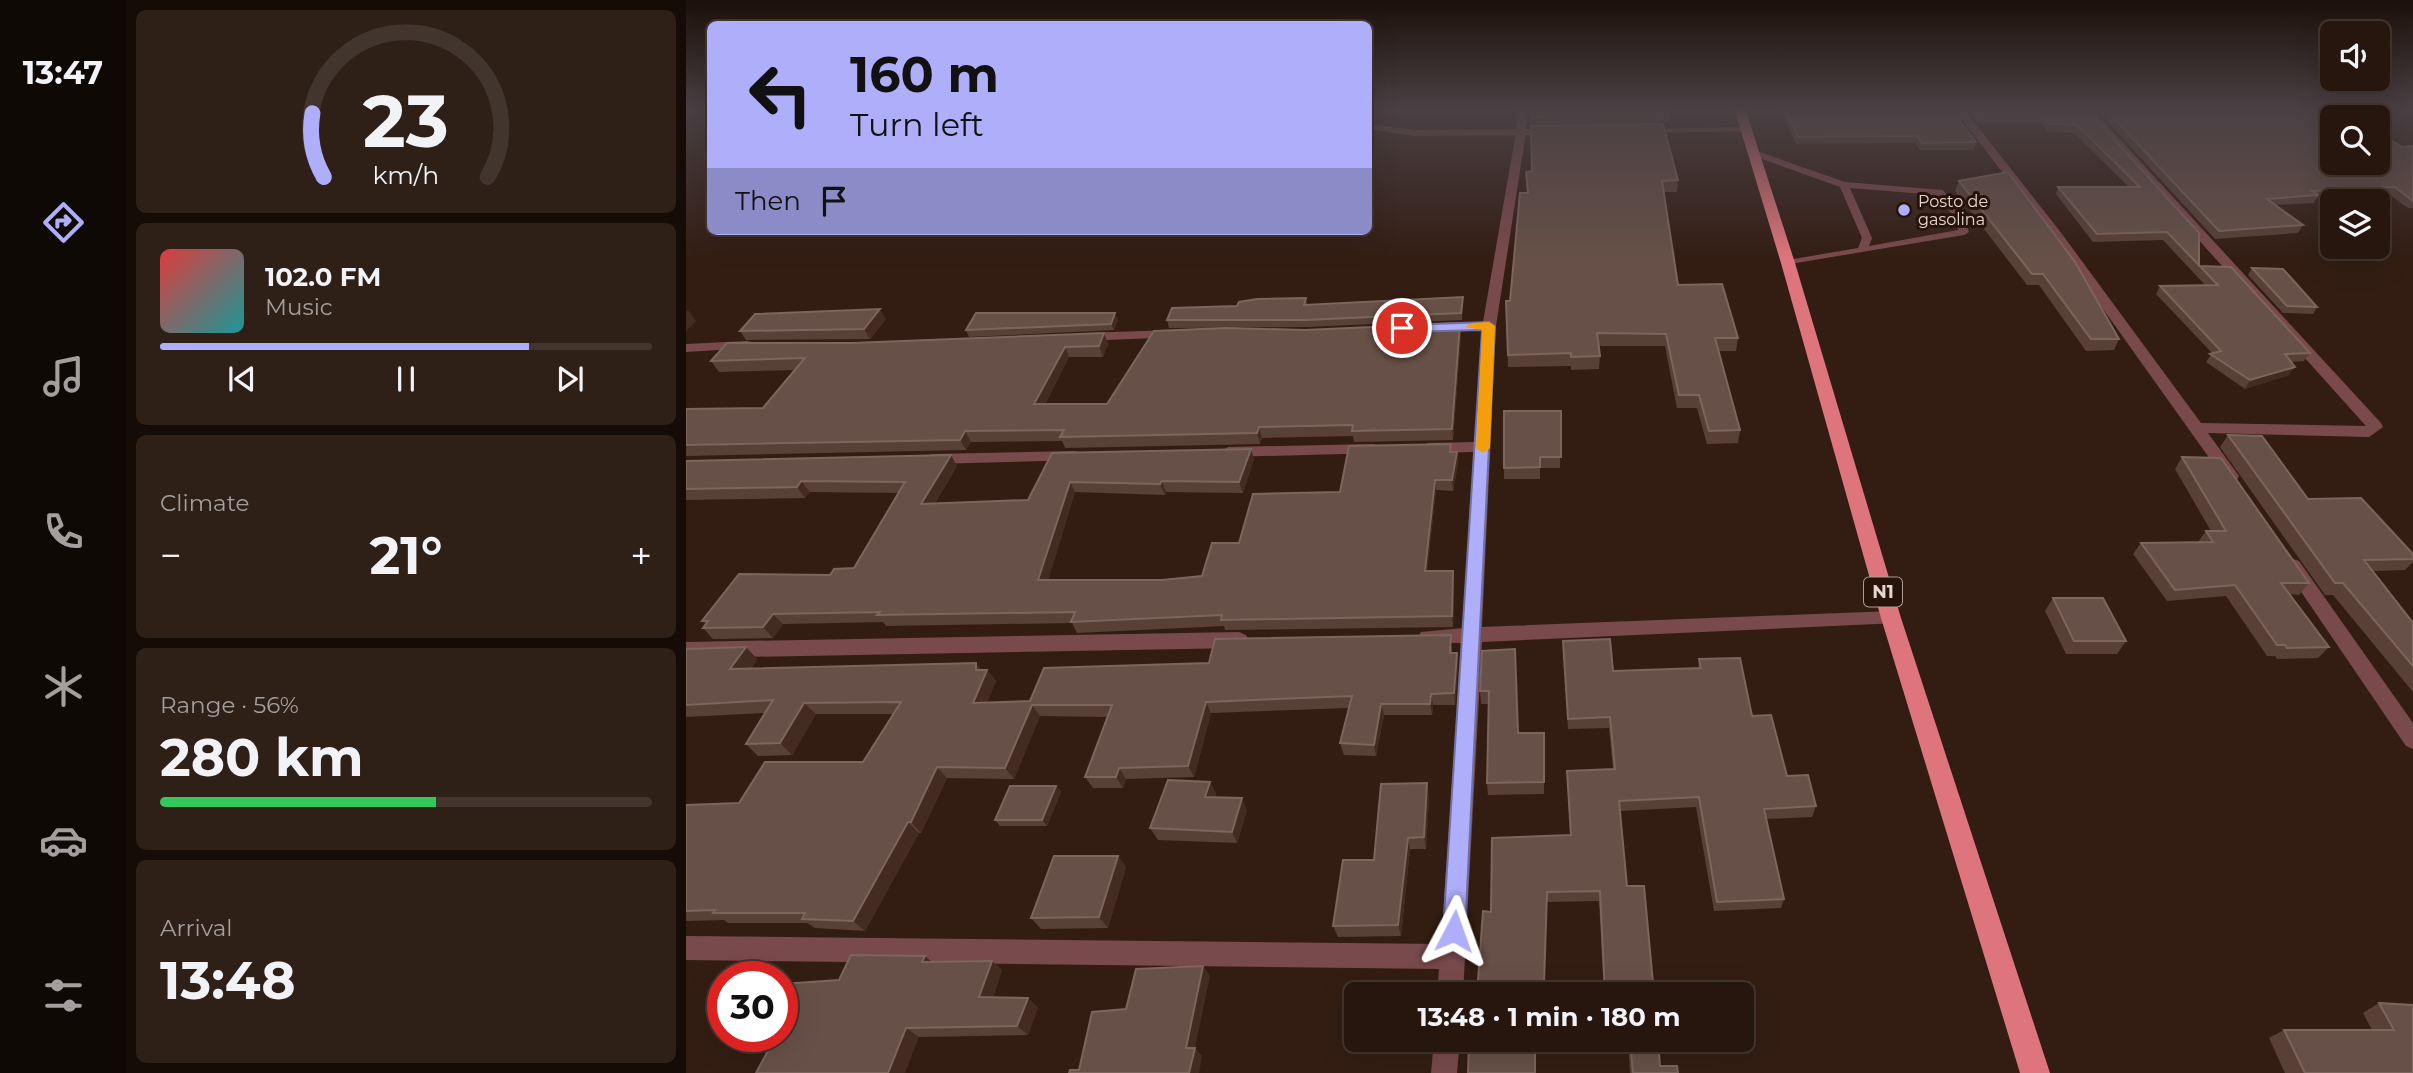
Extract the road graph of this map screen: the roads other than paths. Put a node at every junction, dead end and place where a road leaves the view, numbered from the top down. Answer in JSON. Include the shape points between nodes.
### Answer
{"nodes":[{"id":1,"x":1517,"y":158,"type":"edge"},
{"id":2,"x":1756,"y":158,"type":"edge"},
{"id":3,"x":1768,"y":158,"type":"edge"},
{"id":4,"x":1997,"y":158,"type":"edge"},
{"id":5,"x":2131,"y":158,"type":"edge"},
{"id":6,"x":1844,"y":186,"type":"junction"},
{"id":7,"x":1862,"y":250,"type":"junction"},
{"id":8,"x":1788,"y":264,"type":"junction"},
{"id":9,"x":1489,"y":326,"type":"junction"},
{"id":10,"x":1426,"y":328,"type":"edge"},
{"id":11,"x":1190,"y":333,"type":"edge"},
{"id":12,"x":1072,"y":338,"type":"edge"},
{"id":13,"x":760,"y":345,"type":"edge"},
{"id":14,"x":686,"y":348,"type":"edge"},
{"id":15,"x":2198,"y":428,"type":"junction"},
{"id":16,"x":1483,"y":447,"type":"junction"},
{"id":17,"x":1415,"y":448,"type":"edge"},
{"id":18,"x":1388,"y":449,"type":"edge"},
{"id":19,"x":1210,"y":453,"type":"edge"},
{"id":20,"x":1087,"y":456,"type":"edge"},
{"id":21,"x":908,"y":459,"type":"edge"},
{"id":22,"x":2242,"y":492,"type":"edge"},
{"id":23,"x":2280,"y":547,"type":"edge"},
{"id":24,"x":1891,"y":618,"type":"junction"},
{"id":25,"x":1471,"y":636,"type":"junction"},
{"id":26,"x":1402,"y":637,"type":"edge"},
{"id":27,"x":1264,"y":640,"type":"edge"},
{"id":28,"x":686,"y":650,"type":"edge"},
{"id":29,"x":2413,"y":740,"type":"edge"},
{"id":30,"x":686,"y":948,"type":"edge"},
{"id":31,"x":1452,"y":957,"type":"junction"},
{"id":32,"x":1451,"y":982,"type":"edge"},
{"id":33,"x":1446,"y":1052,"type":"edge"},
{"id":34,"x":1444,"y":1073,"type":"edge"},
{"id":35,"x":2035,"y":1073,"type":"edge"}],
"edges":[{"from":1,"to":9,"type":"street"},
{"from":2,"to":8,"type":"highway","number":"N1"},
{"from":3,"to":6,"type":"lane"},
{"from":4,"to":15,"type":"street"},
{"from":5,"to":15,"type":"street","via":[[2375,427],[2369,432]]},
{"from":6,"to":7,"type":"lane","via":[[1867,238]]},
{"from":6,"to":7,"type":"lane","via":[[1940,192],[1964,232]]},
{"from":7,"to":8,"type":"lane"},
{"from":8,"to":24,"type":"highway","number":"N1"},
{"from":9,"to":10,"type":"street"},
{"from":9,"to":16,"type":"street"},
{"from":11,"to":12,"type":"street"},
{"from":13,"to":14,"type":"street"},
{"from":15,"to":22,"type":"street"},
{"from":16,"to":17,"type":"street"},
{"from":16,"to":25,"type":"street"},
{"from":18,"to":19,"type":"street"},
{"from":20,"to":21,"type":"street"},
{"from":23,"to":29,"type":"street"},
{"from":24,"to":25,"type":"street"},
{"from":24,"to":35,"type":"highway","number":"N1"},
{"from":25,"to":26,"type":"street"},
{"from":25,"to":31,"type":"street"},
{"from":27,"to":28,"type":"street"},
{"from":30,"to":31,"type":"street"},
{"from":31,"to":32,"type":"street"},
{"from":33,"to":34,"type":"street"}]}
